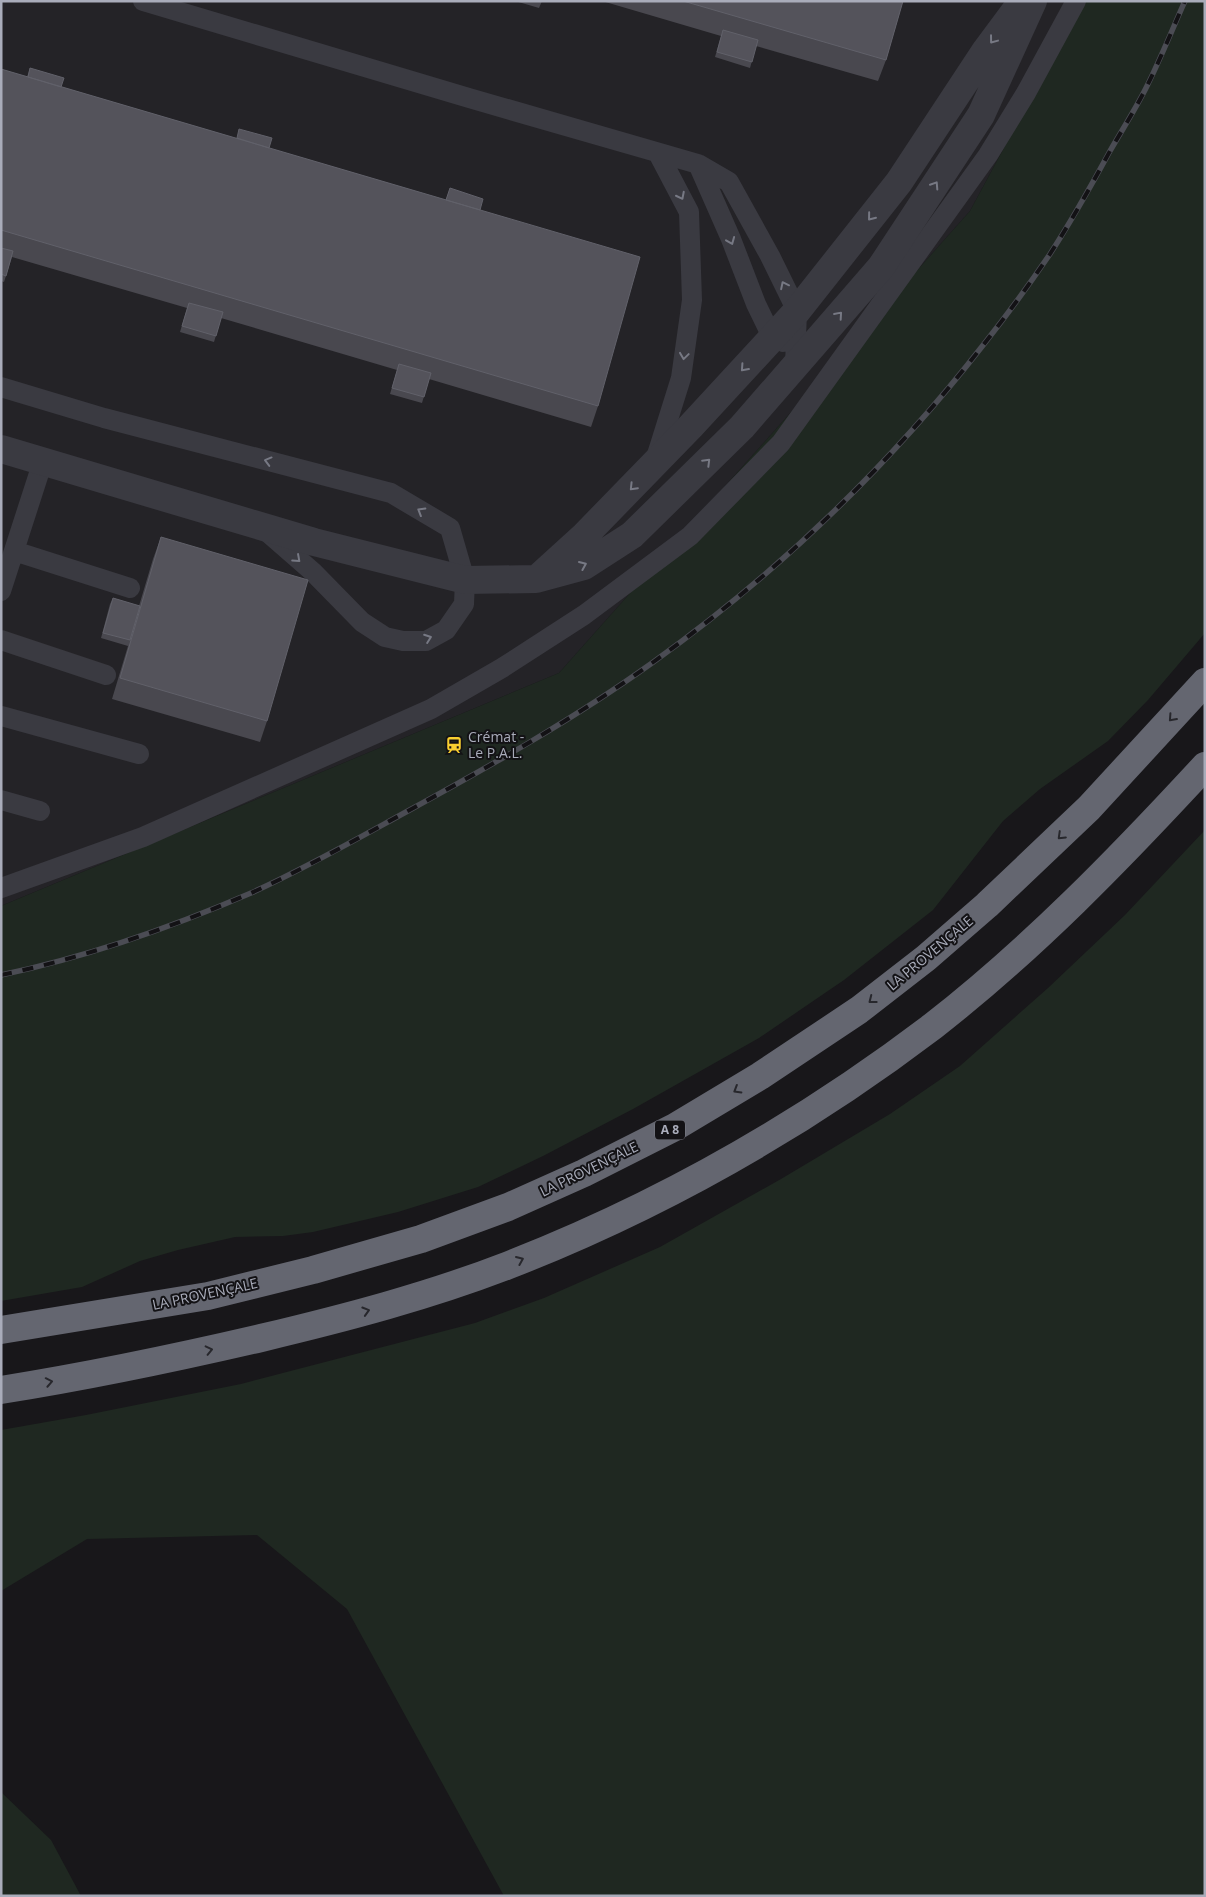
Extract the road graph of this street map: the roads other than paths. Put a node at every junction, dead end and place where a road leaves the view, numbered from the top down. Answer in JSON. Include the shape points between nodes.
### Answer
{"nodes":[{"id":1,"x":143,"y":1,"type":"edge"},
{"id":2,"x":1022,"y":1,"type":"edge"},
{"id":3,"x":1033,"y":1,"type":"edge"},
{"id":4,"x":1076,"y":1,"type":"edge"},
{"id":5,"x":658,"y":153,"type":"junction"},
{"id":6,"x":698,"y":164,"type":"junction"},
{"id":7,"x":797,"y":310,"type":"junction"},
{"id":8,"x":793,"y":350,"type":"junction"},
{"id":9,"x":1,"y":388,"type":"edge"},
{"id":10,"x":1,"y":449,"type":"edge"},
{"id":11,"x":43,"y":461,"type":"junction"},
{"id":12,"x":654,"y":465,"type":"junction"},
{"id":13,"x":261,"y":526,"type":"junction"},
{"id":14,"x":14,"y":551,"type":"junction"},
{"id":15,"x":536,"y":579,"type":"junction"},
{"id":16,"x":465,"y":580,"type":"junction"},
{"id":17,"x":130,"y":588,"type":"dead end"},
{"id":18,"x":1,"y":591,"type":"edge"},
{"id":19,"x":1,"y":640,"type":"edge"},
{"id":20,"x":106,"y":675,"type":"dead end"},
{"id":21,"x":1205,"y":682,"type":"edge"},
{"id":22,"x":1,"y":716,"type":"edge"},
{"id":23,"x":139,"y":754,"type":"dead end"},
{"id":24,"x":1205,"y":766,"type":"edge"},
{"id":25,"x":1,"y":800,"type":"edge"},
{"id":26,"x":40,"y":811,"type":"dead end"},
{"id":27,"x":1,"y":888,"type":"edge"},
{"id":28,"x":1,"y":1330,"type":"edge"},
{"id":29,"x":1,"y":1390,"type":"edge"}],
"edges":[{"from":1,"to":5,"type":"lane"},
{"from":2,"to":7,"type":"street","one_way":true,"via":[[900,182]]},
{"from":8,"to":3,"type":"street","one_way":true,"via":[[881,267],[981,115]]},
{"from":4,"to":27,"type":"lane","via":[[988,155],[781,444],[690,536],[584,615],[431,710],[143,838]]},
{"from":5,"to":6,"type":"lane"},
{"from":5,"to":12,"type":"lane","one_way":true,"via":[[689,212],[692,300],[681,378]]},
{"from":7,"to":6,"type":"lane","one_way":true,"via":[[729,182]]},
{"from":6,"to":8,"type":"lane","one_way":true,"via":[[756,304]]},
{"from":7,"to":8,"type":"street"},
{"from":8,"to":12,"type":"street","one_way":true},
{"from":15,"to":8,"type":"street","one_way":true,"via":[[584,566],[632,535],[742,427]]},
{"from":16,"to":9,"type":"lane","one_way":true,"via":[[450,528],[391,493]]},
{"from":10,"to":11,"type":"street"},
{"from":11,"to":13,"type":"street"},
{"from":11,"to":14,"type":"lane"},
{"from":12,"to":15,"type":"street","one_way":true},
{"from":13,"to":16,"type":"street"},
{"from":13,"to":16,"type":"lane","one_way":true,"via":[[362,622],[385,637],[426,641],[446,630],[464,604]]},
{"from":14,"to":17,"type":"lane"},
{"from":14,"to":18,"type":"lane"},
{"from":15,"to":16,"type":"street"},
{"from":19,"to":20,"type":"lane"},
{"from":21,"to":28,"type":"highway","name":"LA PROVENÇALE","number":"A 8","one_way":true,"via":[[1089,808],[926,958],[859,1010],[676,1127],[508,1207],[421,1239],[208,1296]]},
{"from":22,"to":23,"type":"lane"},
{"from":29,"to":24,"type":"highway","one_way":true,"via":[[178,1358],[350,1316],[508,1265],[654,1200],[748,1149],[841,1091],[934,1025],[1020,953],[1116,861]]},
{"from":25,"to":26,"type":"lane"}]}
